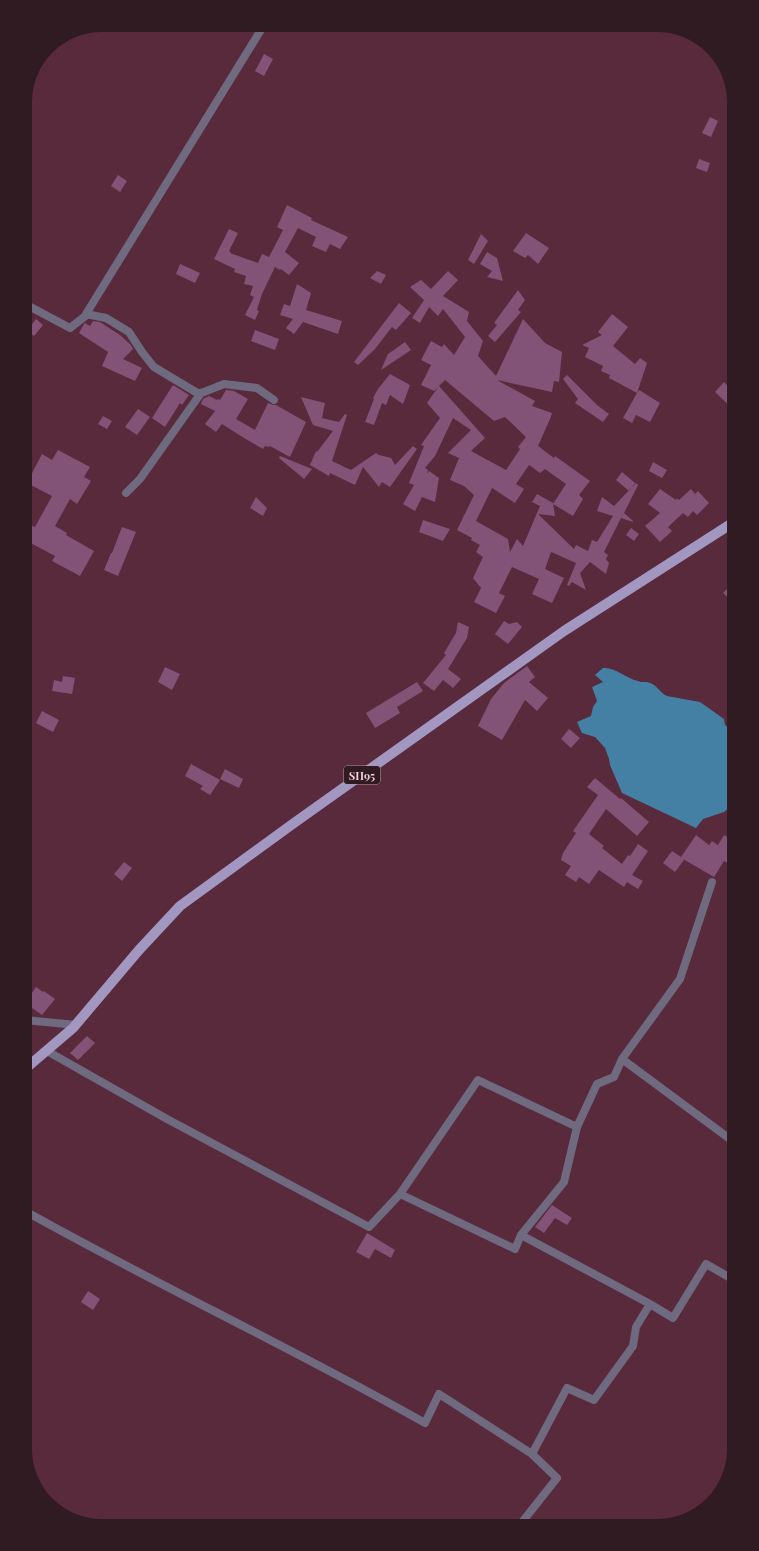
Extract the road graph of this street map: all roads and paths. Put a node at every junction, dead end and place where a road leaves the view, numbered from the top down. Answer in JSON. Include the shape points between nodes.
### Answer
{"nodes":[{"id":1,"x":260,"y":32,"type":"edge"},
{"id":2,"x":32,"y":308,"type":"edge"},
{"id":3,"x":88,"y":314,"type":"junction"},
{"id":4,"x":201,"y":393,"type":"junction"},
{"id":5,"x":274,"y":400,"type":"dead end"},
{"id":6,"x":126,"y":493,"type":"dead end"},
{"id":7,"x":727,"y":526,"type":"edge"},
{"id":8,"x":712,"y":882,"type":"dead end"},
{"id":9,"x":32,"y":1021,"type":"edge"},
{"id":10,"x":76,"y":1025,"type":"junction"},
{"id":11,"x":47,"y":1050,"type":"junction"},
{"id":12,"x":622,"y":1059,"type":"junction"},
{"id":13,"x":32,"y":1063,"type":"edge"},
{"id":14,"x":577,"y":1127,"type":"junction"},
{"id":15,"x":727,"y":1137,"type":"edge"},
{"id":16,"x":400,"y":1194,"type":"junction"},
{"id":17,"x":32,"y":1215,"type":"edge"},
{"id":18,"x":521,"y":1235,"type":"junction"},
{"id":19,"x":727,"y":1276,"type":"edge"},
{"id":20,"x":650,"y":1304,"type":"junction"},
{"id":21,"x":532,"y":1454,"type":"junction"},
{"id":22,"x":525,"y":1519,"type":"edge"}],
"edges":[{"from":1,"to":3,"type":"street"},
{"from":2,"to":3,"type":"street","via":[[70,328]]},
{"from":3,"to":4,"type":"street","via":[[106,318],[129,332],[154,367]]},
{"from":4,"to":5,"type":"street","via":[[224,384],[257,388]]},
{"from":4,"to":6,"type":"street","via":[[140,479]]},
{"from":7,"to":10,"type":"main road","number":"SH95","via":[[564,631],[180,906]]},
{"from":8,"to":12,"type":"street","via":[[680,979]]},
{"from":9,"to":10,"type":"street"},
{"from":10,"to":11,"type":"main road","number":"SH95"},
{"from":11,"to":13,"type":"main road","number":"SH95"},
{"from":11,"to":16,"type":"street","via":[[167,1119],[369,1226]]},
{"from":12,"to":14,"type":"street","via":[[614,1077],[597,1084]]},
{"from":12,"to":15,"type":"street"},
{"from":14,"to":16,"type":"street","via":[[478,1080]]},
{"from":14,"to":18,"type":"street","via":[[564,1182]]},
{"from":16,"to":18,"type":"street","via":[[515,1249]]},
{"from":17,"to":21,"type":"street","via":[[425,1423],[439,1394]]},
{"from":18,"to":20,"type":"street"},
{"from":19,"to":20,"type":"street","via":[[706,1264],[673,1318]]},
{"from":20,"to":21,"type":"street","via":[[636,1327],[633,1346],[594,1400],[567,1388]]},
{"from":21,"to":22,"type":"street","via":[[557,1478]]}]}
